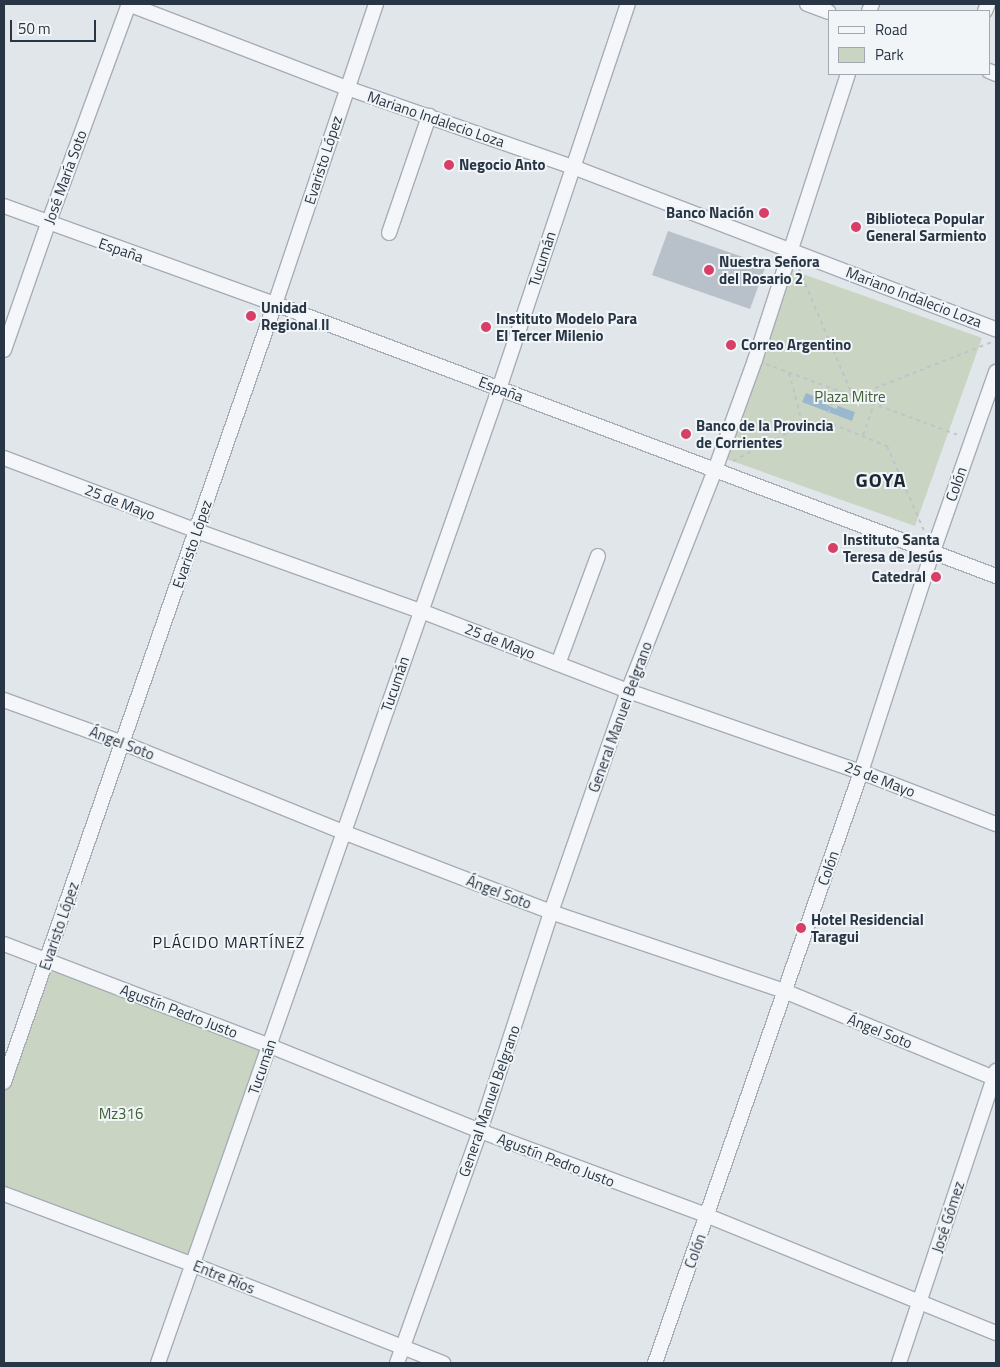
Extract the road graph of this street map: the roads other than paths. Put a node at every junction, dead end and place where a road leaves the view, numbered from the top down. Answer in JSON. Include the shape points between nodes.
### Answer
{"nodes":[{"id":1,"x":129,"y":4,"type":"edge"},
{"id":2,"x":376,"y":4,"type":"edge"},
{"id":3,"x":628,"y":4,"type":"edge"},
{"id":4,"x":807,"y":4,"type":"edge"},
{"id":5,"x":828,"y":12,"type":"edge"},
{"id":6,"x":848,"y":75,"type":"edge"},
{"id":7,"x":347,"y":88,"type":"junction"},
{"id":8,"x":429,"y":116,"type":"junction"},
{"id":9,"x":573,"y":167,"type":"junction"},
{"id":10,"x":4,"y":206,"type":"edge"},
{"id":11,"x":48,"y":224,"type":"junction"},
{"id":12,"x":389,"y":233,"type":"dead end"},
{"id":13,"x":791,"y":250,"type":"junction"},
{"id":14,"x":275,"y":304,"type":"junction"},
{"id":15,"x":996,"y":329,"type":"edge"},
{"id":16,"x":4,"y":350,"type":"edge"},
{"id":17,"x":996,"y":372,"type":"edge"},
{"id":18,"x":499,"y":389,"type":"junction"},
{"id":19,"x":4,"y":458,"type":"edge"},
{"id":20,"x":715,"y":470,"type":"junction"},
{"id":21,"x":197,"y":531,"type":"junction"},
{"id":22,"x":933,"y":551,"type":"junction"},
{"id":23,"x":598,"y":556,"type":"dead end"},
{"id":24,"x":996,"y":576,"type":"edge"},
{"id":25,"x":421,"y":611,"type":"junction"},
{"id":26,"x":558,"y":664,"type":"junction"},
{"id":27,"x":628,"y":691,"type":"junction"},
{"id":28,"x":4,"y":700,"type":"edge"},
{"id":29,"x":123,"y":743,"type":"junction"},
{"id":30,"x":862,"y":772,"type":"junction"},
{"id":31,"x":996,"y":824,"type":"edge"},
{"id":32,"x":343,"y":832,"type":"junction"},
{"id":33,"x":551,"y":912,"type":"junction"},
{"id":34,"x":4,"y":944,"type":"edge"},
{"id":35,"x":48,"y":961,"type":"junction"},
{"id":36,"x":784,"y":991,"type":"junction"},
{"id":37,"x":270,"y":1046,"type":"junction"},
{"id":38,"x":996,"y":1076,"type":"edge"},
{"id":39,"x":4,"y":1082,"type":"edge"},
{"id":40,"x":480,"y":1131,"type":"junction"},
{"id":41,"x":4,"y":1194,"type":"edge"},
{"id":42,"x":708,"y":1216,"type":"junction"},
{"id":43,"x":194,"y":1265,"type":"junction"},
{"id":44,"x":920,"y":1303,"type":"junction"},
{"id":45,"x":996,"y":1332,"type":"edge"},
{"id":46,"x":402,"y":1348,"type":"junction"},
{"id":47,"x":158,"y":1363,"type":"edge"},
{"id":48,"x":397,"y":1363,"type":"edge"},
{"id":49,"x":443,"y":1363,"type":"edge"},
{"id":50,"x":655,"y":1363,"type":"edge"},
{"id":51,"x":898,"y":1363,"type":"edge"}],
"edges":[{"from":1,"to":7,"type":"street","name":"Mariano Indalecio Loza"},
{"from":1,"to":11,"type":"street","name":"José María Soto"},
{"from":2,"to":7,"type":"street","name":"Evaristo López"},
{"from":3,"to":9,"type":"street","name":"Tucumán"},
{"from":4,"to":5,"type":"street"},
{"from":6,"to":13,"type":"street","name":"General Manuel Belgrano"},
{"from":7,"to":8,"type":"street","name":"Mariano Indalecio Loza"},
{"from":7,"to":14,"type":"street","name":"Evaristo López"},
{"from":8,"to":9,"type":"street","name":"Mariano Indalecio Loza"},
{"from":8,"to":12,"type":"street"},
{"from":9,"to":13,"type":"street","name":"Mariano Indalecio Loza"},
{"from":9,"to":18,"type":"street","name":"Tucumán"},
{"from":10,"to":11,"type":"street","name":"España"},
{"from":11,"to":14,"type":"street","name":"España"},
{"from":11,"to":16,"type":"street","name":"José María Soto"},
{"from":13,"to":15,"type":"street","name":"Mariano Indalecio Loza"},
{"from":13,"to":20,"type":"street","name":"General Manuel Belgrano"},
{"from":14,"to":18,"type":"street","name":"España"},
{"from":14,"to":21,"type":"street","name":"Evaristo López"},
{"from":17,"to":22,"type":"street","name":"Colón"},
{"from":18,"to":20,"type":"street","name":"España"},
{"from":18,"to":25,"type":"street","name":"Tucumán"},
{"from":19,"to":21,"type":"street","name":"25 de Mayo"},
{"from":20,"to":22,"type":"street","name":"España"},
{"from":20,"to":27,"type":"street","name":"General Manuel Belgrano"},
{"from":21,"to":25,"type":"street","name":"25 de Mayo"},
{"from":21,"to":29,"type":"street","name":"Evaristo López"},
{"from":22,"to":24,"type":"street","name":"España"},
{"from":22,"to":30,"type":"street","name":"Colón"},
{"from":23,"to":26,"type":"street"},
{"from":25,"to":26,"type":"street","name":"25 de Mayo"},
{"from":25,"to":32,"type":"street","name":"Tucumán"},
{"from":26,"to":27,"type":"street","name":"25 de Mayo"},
{"from":27,"to":30,"type":"street","name":"25 de Mayo"},
{"from":27,"to":33,"type":"street","name":"General Manuel Belgrano"},
{"from":28,"to":29,"type":"street","name":"Ángel Soto"},
{"from":29,"to":32,"type":"street","name":"Ángel Soto"},
{"from":29,"to":35,"type":"street","name":"Evaristo López"},
{"from":30,"to":31,"type":"street","name":"25 de Mayo"},
{"from":30,"to":36,"type":"street","name":"Colón"},
{"from":32,"to":33,"type":"street","name":"Ángel Soto"},
{"from":32,"to":37,"type":"street","name":"Tucumán"},
{"from":33,"to":36,"type":"street","name":"Ángel Soto"},
{"from":33,"to":40,"type":"street","name":"General Manuel Belgrano"},
{"from":34,"to":35,"type":"street","name":"Agustín Pedro Justo"},
{"from":35,"to":37,"type":"street","name":"Agustín Pedro Justo"},
{"from":35,"to":39,"type":"street","name":"Evaristo López"},
{"from":36,"to":38,"type":"street","name":"Ángel Soto"},
{"from":36,"to":42,"type":"street","name":"Colón"},
{"from":37,"to":40,"type":"street","name":"Agustín Pedro Justo"},
{"from":37,"to":43,"type":"street","name":"Tucumán"},
{"from":38,"to":44,"type":"street","name":"José Gómez"},
{"from":40,"to":42,"type":"street","name":"Agustín Pedro Justo"},
{"from":40,"to":46,"type":"street","name":"General Manuel Belgrano"},
{"from":41,"to":43,"type":"street","name":"Entre Ríos"},
{"from":42,"to":44,"type":"street","name":"Agustín Pedro Justo"},
{"from":42,"to":50,"type":"street","name":"Colón"},
{"from":43,"to":46,"type":"street","name":"Entre Ríos"},
{"from":43,"to":47,"type":"street","name":"Tucumán"},
{"from":44,"to":45,"type":"street","name":"Agustín Pedro Justo"},
{"from":44,"to":51,"type":"street","name":"José Gómez"},
{"from":46,"to":48,"type":"street","name":"General Manuel Belgrano"},
{"from":46,"to":49,"type":"street","name":"Entre Ríos"}]}
